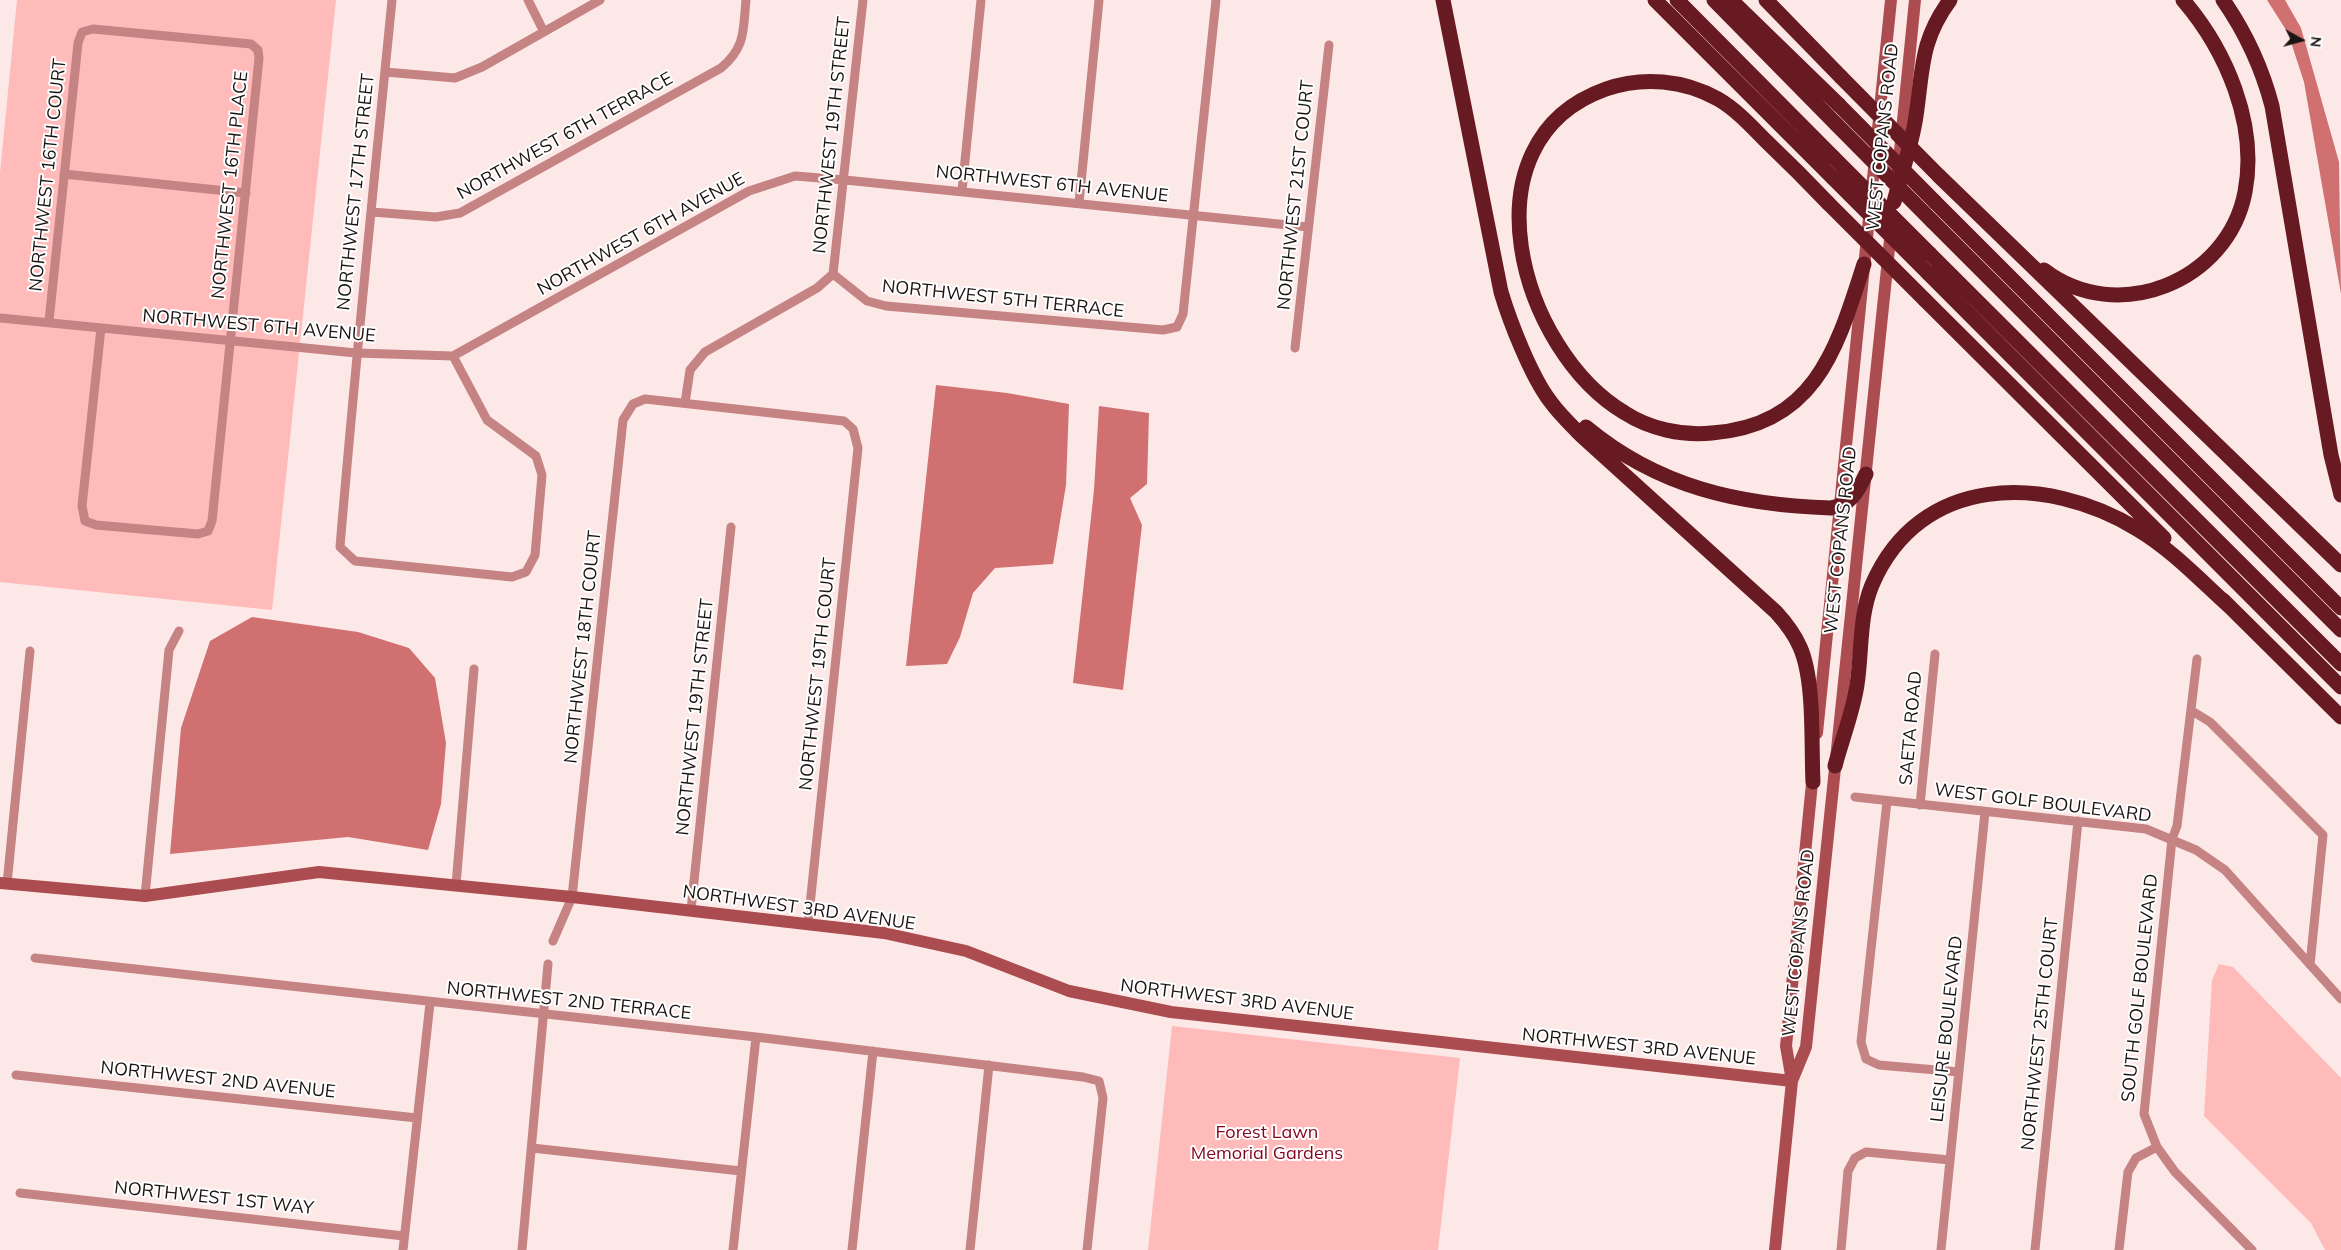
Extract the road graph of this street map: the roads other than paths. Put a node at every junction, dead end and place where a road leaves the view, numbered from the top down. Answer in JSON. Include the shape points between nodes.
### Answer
{"nodes":[{"id":1,"x":392,"y":0,"type":"edge"},
{"id":2,"x":528,"y":0,"type":"edge"},
{"id":3,"x":600,"y":0,"type":"edge"},
{"id":4,"x":746,"y":0,"type":"edge"},
{"id":5,"x":863,"y":0,"type":"edge"},
{"id":6,"x":981,"y":0,"type":"edge"},
{"id":7,"x":1099,"y":0,"type":"edge"},
{"id":8,"x":1216,"y":0,"type":"edge"},
{"id":9,"x":1443,"y":0,"type":"edge"},
{"id":10,"x":1656,"y":0,"type":"edge"},
{"id":11,"x":1677,"y":0,"type":"edge"},
{"id":12,"x":1714,"y":0,"type":"edge"},
{"id":13,"x":1731,"y":0,"type":"edge"},
{"id":14,"x":1766,"y":0,"type":"edge"},
{"id":15,"x":1891,"y":0,"type":"edge"},
{"id":16,"x":1915,"y":0,"type":"edge"},
{"id":17,"x":1950,"y":0,"type":"edge"},
{"id":18,"x":2183,"y":0,"type":"edge"},
{"id":19,"x":2223,"y":0,"type":"edge"},
{"id":20,"x":544,"y":32,"type":"junction"},
{"id":21,"x":1329,"y":45,"type":"dead end"},
{"id":22,"x":258,"y":50,"type":"joint"},
{"id":23,"x":385,"y":72,"type":"junction"},
{"id":24,"x":64,"y":174,"type":"junction"},
{"id":25,"x":845,"y":180,"type":"junction"},
{"id":26,"x":962,"y":191,"type":"junction"},
{"id":27,"x":246,"y":193,"type":"junction"},
{"id":28,"x":1894,"y":202,"type":"junction"},
{"id":29,"x":1079,"y":203,"type":"junction"},
{"id":30,"x":372,"y":212,"type":"junction"},
{"id":31,"x":1194,"y":215,"type":"junction"},
{"id":32,"x":1308,"y":227,"type":"junction"},
{"id":33,"x":2004,"y":240,"type":"junction"},
{"id":34,"x":1864,"y":264,"type":"junction"},
{"id":35,"x":833,"y":274,"type":"junction"},
{"id":36,"x":0,"y":318,"type":"edge"},
{"id":37,"x":49,"y":322,"type":"junction"},
{"id":38,"x":101,"y":328,"type":"junction"},
{"id":39,"x":230,"y":340,"type":"junction"},
{"id":40,"x":1522,"y":346,"type":"junction"},
{"id":41,"x":1295,"y":348,"type":"dead end"},
{"id":42,"x":356,"y":353,"type":"junction"},
{"id":43,"x":453,"y":356,"type":"junction"},
{"id":44,"x":686,"y":404,"type":"junction"},
{"id":45,"x":1866,"y":474,"type":"junction"},
{"id":46,"x":2341,"y":495,"type":"edge"},
{"id":47,"x":1840,"y":506,"type":"junction"},
{"id":48,"x":731,"y":527,"type":"dead end"},
{"id":49,"x":2341,"y":565,"type":"edge"},
{"id":50,"x":2230,"y":607,"type":"junction"},
{"id":51,"x":2341,"y":608,"type":"edge"},
{"id":52,"x":2341,"y":630,"type":"edge"},
{"id":53,"x":179,"y":631,"type":"dead end"},
{"id":54,"x":30,"y":651,"type":"dead end"},
{"id":55,"x":1935,"y":654,"type":"dead end"},
{"id":56,"x":2197,"y":658,"type":"dead end"},
{"id":57,"x":2341,"y":664,"type":"edge"},
{"id":58,"x":474,"y":669,"type":"dead end"},
{"id":59,"x":2341,"y":686,"type":"edge"},
{"id":60,"x":2192,"y":710,"type":"junction"},
{"id":61,"x":2341,"y":717,"type":"edge"},
{"id":62,"x":1835,"y":766,"type":"junction"},
{"id":63,"x":1812,"y":782,"type":"junction"},
{"id":64,"x":1855,"y":797,"type":"dead end"},
{"id":65,"x":1887,"y":801,"type":"junction"},
{"id":66,"x":1920,"y":805,"type":"junction"},
{"id":67,"x":1985,"y":812,"type":"junction"},
{"id":68,"x":2078,"y":821,"type":"junction"},
{"id":69,"x":2172,"y":839,"type":"junction"},
{"id":70,"x":4,"y":883,"type":"edge"},
{"id":71,"x":456,"y":885,"type":"junction"},
{"id":72,"x":144,"y":896,"type":"junction"},
{"id":73,"x":572,"y":897,"type":"junction"},
{"id":74,"x":691,"y":910,"type":"junction"},
{"id":75,"x":808,"y":924,"type":"junction"},
{"id":76,"x":553,"y":941,"type":"dead end"},
{"id":77,"x":35,"y":958,"type":"dead end"},
{"id":78,"x":548,"y":964,"type":"dead end"},
{"id":79,"x":2310,"y":965,"type":"junction"},
{"id":80,"x":2341,"y":999,"type":"edge"},
{"id":81,"x":430,"y":1003,"type":"junction"},
{"id":82,"x":544,"y":1014,"type":"junction"},
{"id":83,"x":756,"y":1037,"type":"junction"},
{"id":84,"x":873,"y":1051,"type":"junction"},
{"id":85,"x":989,"y":1065,"type":"junction"},
{"id":86,"x":1959,"y":1072,"type":"junction"},
{"id":87,"x":16,"y":1075,"type":"dead end"},
{"id":88,"x":1792,"y":1081,"type":"junction"},
{"id":89,"x":417,"y":1118,"type":"junction"},
{"id":90,"x":2157,"y":1146,"type":"junction"},
{"id":91,"x":532,"y":1148,"type":"junction"},
{"id":92,"x":1950,"y":1160,"type":"junction"},
{"id":93,"x":741,"y":1171,"type":"junction"},
{"id":94,"x":20,"y":1194,"type":"dead end"},
{"id":95,"x":404,"y":1236,"type":"junction"},
{"id":96,"x":403,"y":1250,"type":"edge"},
{"id":97,"x":522,"y":1250,"type":"edge"},
{"id":98,"x":734,"y":1250,"type":"edge"},
{"id":99,"x":852,"y":1250,"type":"edge"},
{"id":100,"x":970,"y":1250,"type":"edge"},
{"id":101,"x":1087,"y":1250,"type":"edge"},
{"id":102,"x":1775,"y":1250,"type":"edge"},
{"id":103,"x":1840,"y":1250,"type":"edge"},
{"id":104,"x":1941,"y":1250,"type":"edge"},
{"id":105,"x":2035,"y":1250,"type":"edge"},
{"id":106,"x":2119,"y":1250,"type":"edge"},
{"id":107,"x":2252,"y":1250,"type":"edge"}],
"edges":[{"from":1,"to":23,"type":"street","name":"NORTHWEST 17TH STREET"},
{"from":2,"to":20,"type":"street"},
{"from":3,"to":20,"type":"street"},
{"from":4,"to":30,"type":"street","name":"NORTHWEST 6TH TERRACE","via":[[742,41],[735,57],[722,68],[460,213],[436,218]]},
{"from":5,"to":25,"type":"street","name":"NORTHWEST 19TH STREET"},
{"from":6,"to":26,"type":"street"},
{"from":7,"to":29,"type":"street"},
{"from":8,"to":31,"type":"street"},
{"from":9,"to":40,"type":"highway","via":[[1497,273],[1507,310]]},
{"from":10,"to":59,"type":"highway","bridge":true},
{"from":11,"to":57,"type":"highway","bridge":true},
{"from":12,"to":52,"type":"highway","bridge":true},
{"from":13,"to":51,"type":"highway","bridge":true},
{"from":14,"to":33,"type":"highway","bridge":true},
{"from":15,"to":34,"type":"main road","name":"WEST COPANS ROAD"},
{"from":16,"to":28,"type":"main road","name":"WEST COPANS ROAD"},
{"from":17,"to":28,"type":"highway","via":[[1929,34],[1923,53],[1916,118]]},
{"from":18,"to":33,"type":"highway","via":[[2225,64],[2246,135],[2248,174],[2245,193],[2236,220],[2221,245],[2204,263],[2175,283],[2146,294],[2126,296],[2098,294],[2072,286],[2048,273]]},
{"from":19,"to":46,"type":"highway","via":[[2250,44],[2272,106],[2331,455]]},
{"from":20,"to":23,"type":"street","via":[[482,67],[455,78]]},
{"from":21,"to":32,"type":"street","name":"NORTHWEST 21ST COURT"},
{"from":22,"to":24,"type":"street","name":"NORTHWEST 16TH COURT","via":[[251,44],[94,29],[82,32],[78,43]]},
{"from":22,"to":27,"type":"street","name":"NORTHWEST 16TH PLACE"},
{"from":23,"to":30,"type":"street","name":"NORTHWEST 17TH STREET"},
{"from":24,"to":27,"type":"street"},
{"from":24,"to":37,"type":"street","name":"NORTHWEST 16TH COURT"},
{"from":25,"to":26,"type":"street","name":"NORTHWEST 6TH AVENUE"},
{"from":25,"to":35,"type":"street","name":"NORTHWEST 19TH STREET"},
{"from":25,"to":43,"type":"street","name":"NORTHWEST 6TH AVENUE","via":[[794,176],[749,191]]},
{"from":26,"to":29,"type":"street","name":"NORTHWEST 6TH AVENUE"},
{"from":27,"to":39,"type":"street","name":"NORTHWEST 16TH PLACE"},
{"from":28,"to":45,"type":"main road","name":"WEST COPANS ROAD"},
{"from":29,"to":31,"type":"street","name":"NORTHWEST 6TH AVENUE"},
{"from":30,"to":42,"type":"street","name":"NORTHWEST 17TH STREET"},
{"from":31,"to":32,"type":"street","name":"NORTHWEST 6TH AVENUE"},
{"from":31,"to":35,"type":"street","name":"NORTHWEST 5TH TERRACE","via":[[1184,314],[1178,327],[1163,330],[886,306],[868,301]]},
{"from":32,"to":41,"type":"street","name":"NORTHWEST 21ST COURT"},
{"from":33,"to":49,"type":"highway"},
{"from":34,"to":47,"type":"main road","name":"WEST COPANS ROAD"},
{"from":34,"to":50,"type":"highway","bridge":true,"via":[[1834,349],[1806,391],[1778,412],[1744,428],[1709,434],[1685,433],[1649,425],[1626,414],[1599,394],[1574,366],[1536,301],[1523,259],[1519,197],[1526,169],[1539,143],[1569,109],[1589,96],[1620,85],[1663,82],[1706,93],[1727,105],[2196,569]]},
{"from":35,"to":44,"type":"street","via":[[817,288],[700,356],[690,370]]},
{"from":36,"to":37,"type":"street","name":"NORTHWEST 6TH AVENUE"},
{"from":37,"to":38,"type":"street","name":"NORTHWEST 6TH AVENUE"},
{"from":38,"to":39,"type":"street","name":"NORTHWEST 6TH AVENUE"},
{"from":38,"to":39,"type":"street","name":"NORTHWEST 16TH PLACE","via":[[82,506],[85,521],[96,525],[198,534],[208,531],[212,521]]},
{"from":39,"to":42,"type":"street","name":"NORTHWEST 6TH AVENUE"},
{"from":40,"to":47,"type":"highway","via":[[1553,391],[1579,421],[1608,445],[1646,468],[1675,482],[1714,494],[1826,508]]},
{"from":40,"to":63,"type":"highway","via":[[1541,388],[1561,415],[1790,628],[1800,646],[1808,675]]},
{"from":42,"to":43,"type":"street","name":"NORTHWEST 6TH AVENUE"},
{"from":42,"to":43,"type":"street","name":"NORTHWEST 17TH STREET","via":[[340,547],[355,561],[512,577],[526,572],[535,555],[542,475],[536,456],[487,420]]},
{"from":44,"to":73,"type":"street","name":"NORTHWEST 18TH COURT","via":[[646,399],[632,404],[623,420]]},
{"from":44,"to":75,"type":"street","name":"NORTHWEST 19TH COURT","via":[[844,421],[854,429],[858,448]]},
{"from":45,"to":47,"type":"highway","via":[[1854,496]]},
{"from":45,"to":62,"type":"main road","name":"WEST COPANS ROAD"},
{"from":47,"to":63,"type":"main road","name":"WEST COPANS ROAD"},
{"from":48,"to":74,"type":"street","name":"NORTHWEST 19TH STREET"},
{"from":50,"to":61,"type":"highway"},
{"from":50,"to":62,"type":"highway","via":[[2157,542],[2096,508],[2027,492],[1991,492],[1959,500],[1928,516],[1911,530],[1887,556],[1876,576],[1866,604],[1857,687]]},
{"from":53,"to":72,"type":"street","via":[[169,650]]},
{"from":54,"to":70,"type":"street"},
{"from":55,"to":66,"type":"street","name":"SAETA ROAD"},
{"from":56,"to":60,"type":"street","name":"SOUTH GOLF BOULEVARD"},
{"from":58,"to":71,"type":"street"},
{"from":60,"to":69,"type":"street","name":"SOUTH GOLF BOULEVARD","via":[[2177,826]]},
{"from":60,"to":79,"type":"street","via":[[2210,722],[2323,835]]},
{"from":62,"to":88,"type":"main road","name":"WEST COPANS ROAD","via":[[1806,1047]]},
{"from":63,"to":88,"type":"main road","name":"WEST COPANS ROAD","via":[[1786,1046]]},
{"from":64,"to":65,"type":"street","name":"WEST GOLF BOULEVARD"},
{"from":65,"to":66,"type":"street","name":"WEST GOLF BOULEVARD"},
{"from":65,"to":86,"type":"street","via":[[1860,1042],[1866,1059],[1879,1065]]},
{"from":66,"to":67,"type":"street","name":"WEST GOLF BOULEVARD"},
{"from":67,"to":68,"type":"street","name":"WEST GOLF BOULEVARD"},
{"from":67,"to":86,"type":"street","name":"LEISURE BOULEVARD"},
{"from":68,"to":69,"type":"street","name":"WEST GOLF BOULEVARD","via":[[2146,829]]},
{"from":68,"to":105,"type":"street","name":"NORTHWEST 25TH COURT"},
{"from":69,"to":79,"type":"street","name":"WEST GOLF BOULEVARD","via":[[2196,850],[2225,870]]},
{"from":69,"to":90,"type":"street","name":"SOUTH GOLF BOULEVARD","via":[[2144,1114]]},
{"from":70,"to":72,"type":"main road","name":"NORTHWEST 3RD AVENUE"},
{"from":71,"to":72,"type":"main road","name":"NORTHWEST 3RD AVENUE","via":[[319,872]]},
{"from":71,"to":73,"type":"main road","name":"NORTHWEST 3RD AVENUE"},
{"from":73,"to":74,"type":"main road","name":"NORTHWEST 3RD AVENUE"},
{"from":73,"to":76,"type":"street","name":"NORTHWEST 18TH COURT"},
{"from":74,"to":75,"type":"main road","name":"NORTHWEST 3RD AVENUE"},
{"from":75,"to":88,"type":"main road","name":"NORTHWEST 3RD AVENUE","via":[[884,933],[966,951],[1069,991],[1171,1012]]},
{"from":77,"to":81,"type":"street","name":"NORTHWEST 2ND TERRACE"},
{"from":78,"to":82,"type":"street"},
{"from":79,"to":80,"type":"street","name":"WEST GOLF BOULEVARD"},
{"from":81,"to":82,"type":"street","name":"NORTHWEST 2ND TERRACE"},
{"from":81,"to":89,"type":"street"},
{"from":82,"to":83,"type":"street","name":"NORTHWEST 2ND TERRACE"},
{"from":82,"to":91,"type":"street"},
{"from":83,"to":84,"type":"street","name":"NORTHWEST 2ND TERRACE"},
{"from":83,"to":93,"type":"street"},
{"from":84,"to":85,"type":"street","name":"NORTHWEST 2ND TERRACE"},
{"from":84,"to":99,"type":"street"},
{"from":85,"to":100,"type":"street"},
{"from":85,"to":101,"type":"street","name":"NORTHWEST 2ND TERRACE","via":[[1099,1082],[1103,1098]]},
{"from":86,"to":92,"type":"street","name":"LEISURE BOULEVARD"},
{"from":87,"to":89,"type":"street","name":"NORTHWEST 2ND AVENUE"},
{"from":88,"to":102,"type":"main road","name":"WEST COPANS ROAD"},
{"from":89,"to":95,"type":"street"},
{"from":90,"to":106,"type":"street","via":[[2136,1158],[2128,1172]]},
{"from":90,"to":107,"type":"street","name":"SOUTH GOLF BOULEVARD","via":[[2175,1172]]},
{"from":91,"to":93,"type":"street"},
{"from":91,"to":97,"type":"street"},
{"from":92,"to":103,"type":"street","via":[[1866,1152],[1855,1158],[1848,1171]]},
{"from":92,"to":104,"type":"street","name":"LEISURE BOULEVARD"},
{"from":93,"to":98,"type":"street"},
{"from":94,"to":95,"type":"street","name":"NORTHWEST 1ST WAY"},
{"from":95,"to":96,"type":"street"}]}
